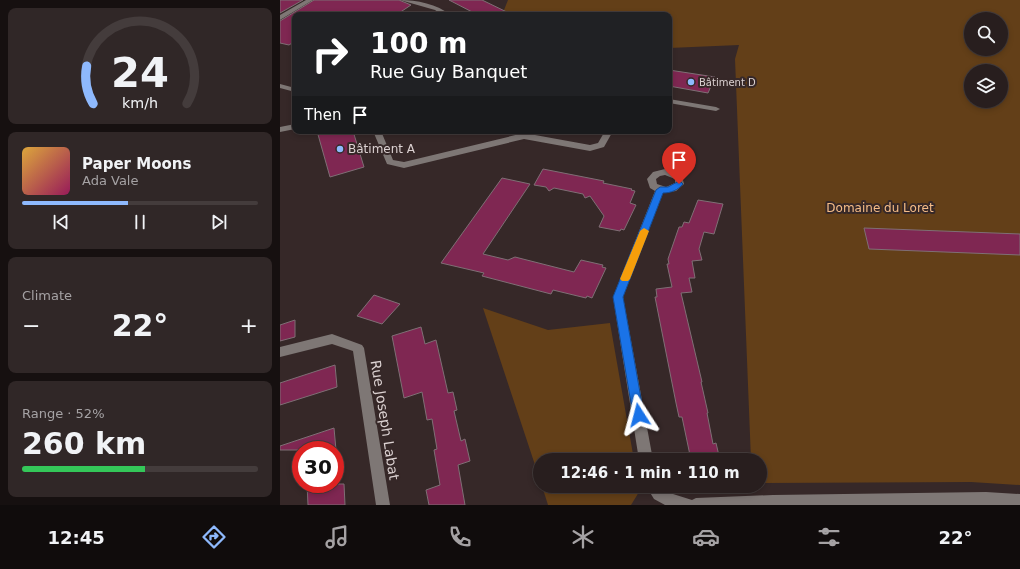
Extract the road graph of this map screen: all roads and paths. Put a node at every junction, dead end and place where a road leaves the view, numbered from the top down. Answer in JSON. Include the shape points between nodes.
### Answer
{"nodes":[{"id":1,"x":310,"y":0,"type":"edge"},
{"id":2,"x":403,"y":0,"type":"edge"},
{"id":3,"x":442,"y":12,"type":"edge"},
{"id":4,"x":280,"y":18,"type":"edge"},
{"id":5,"x":280,"y":86,"type":"edge"},
{"id":6,"x":292,"y":89,"type":"edge"},
{"id":7,"x":672,"y":102,"type":"edge"},
{"id":8,"x":716,"y":109,"type":"dead end"},
{"id":9,"x":292,"y":127,"type":"edge"},
{"id":10,"x":280,"y":130,"type":"edge"},
{"id":11,"x":378,"y":134,"type":"edge"},
{"id":12,"x":606,"y":134,"type":"edge"},
{"id":13,"x":660,"y":190,"type":"dead end"},
{"id":14,"x":280,"y":352,"type":"edge"},
{"id":15,"x":645,"y":453,"type":"edge"},
{"id":16,"x":658,"y":493,"type":"edge"},
{"id":17,"x":1020,"y":501,"type":"edge"},
{"id":18,"x":773,"y":504,"type":"edge"},
{"id":19,"x":383,"y":505,"type":"edge"},
{"id":20,"x":688,"y":505,"type":"edge"},
{"id":21,"x":696,"y":505,"type":"edge"}],
"edges":[{"from":1,"to":4,"type":"street"},
{"from":2,"to":3,"type":"street"},
{"from":5,"to":6,"type":"street"},
{"from":7,"to":8,"type":"street"},
{"from":9,"to":10,"type":"street"},
{"from":11,"to":12,"type":"street","via":[[390,162],[404,165],[524,136],[590,148],[601,145]]},
{"from":13,"to":15,"type":"street","via":[[618,297]]},
{"from":14,"to":19,"type":"street","name":"Rue Joseph Labat","via":[[332,339],[358,348]]},
{"from":16,"to":20,"type":"street","via":[[669,501]]},
{"from":17,"to":18,"type":"street","via":[[986,499]]},
{"from":18,"to":21,"type":"street"}]}
